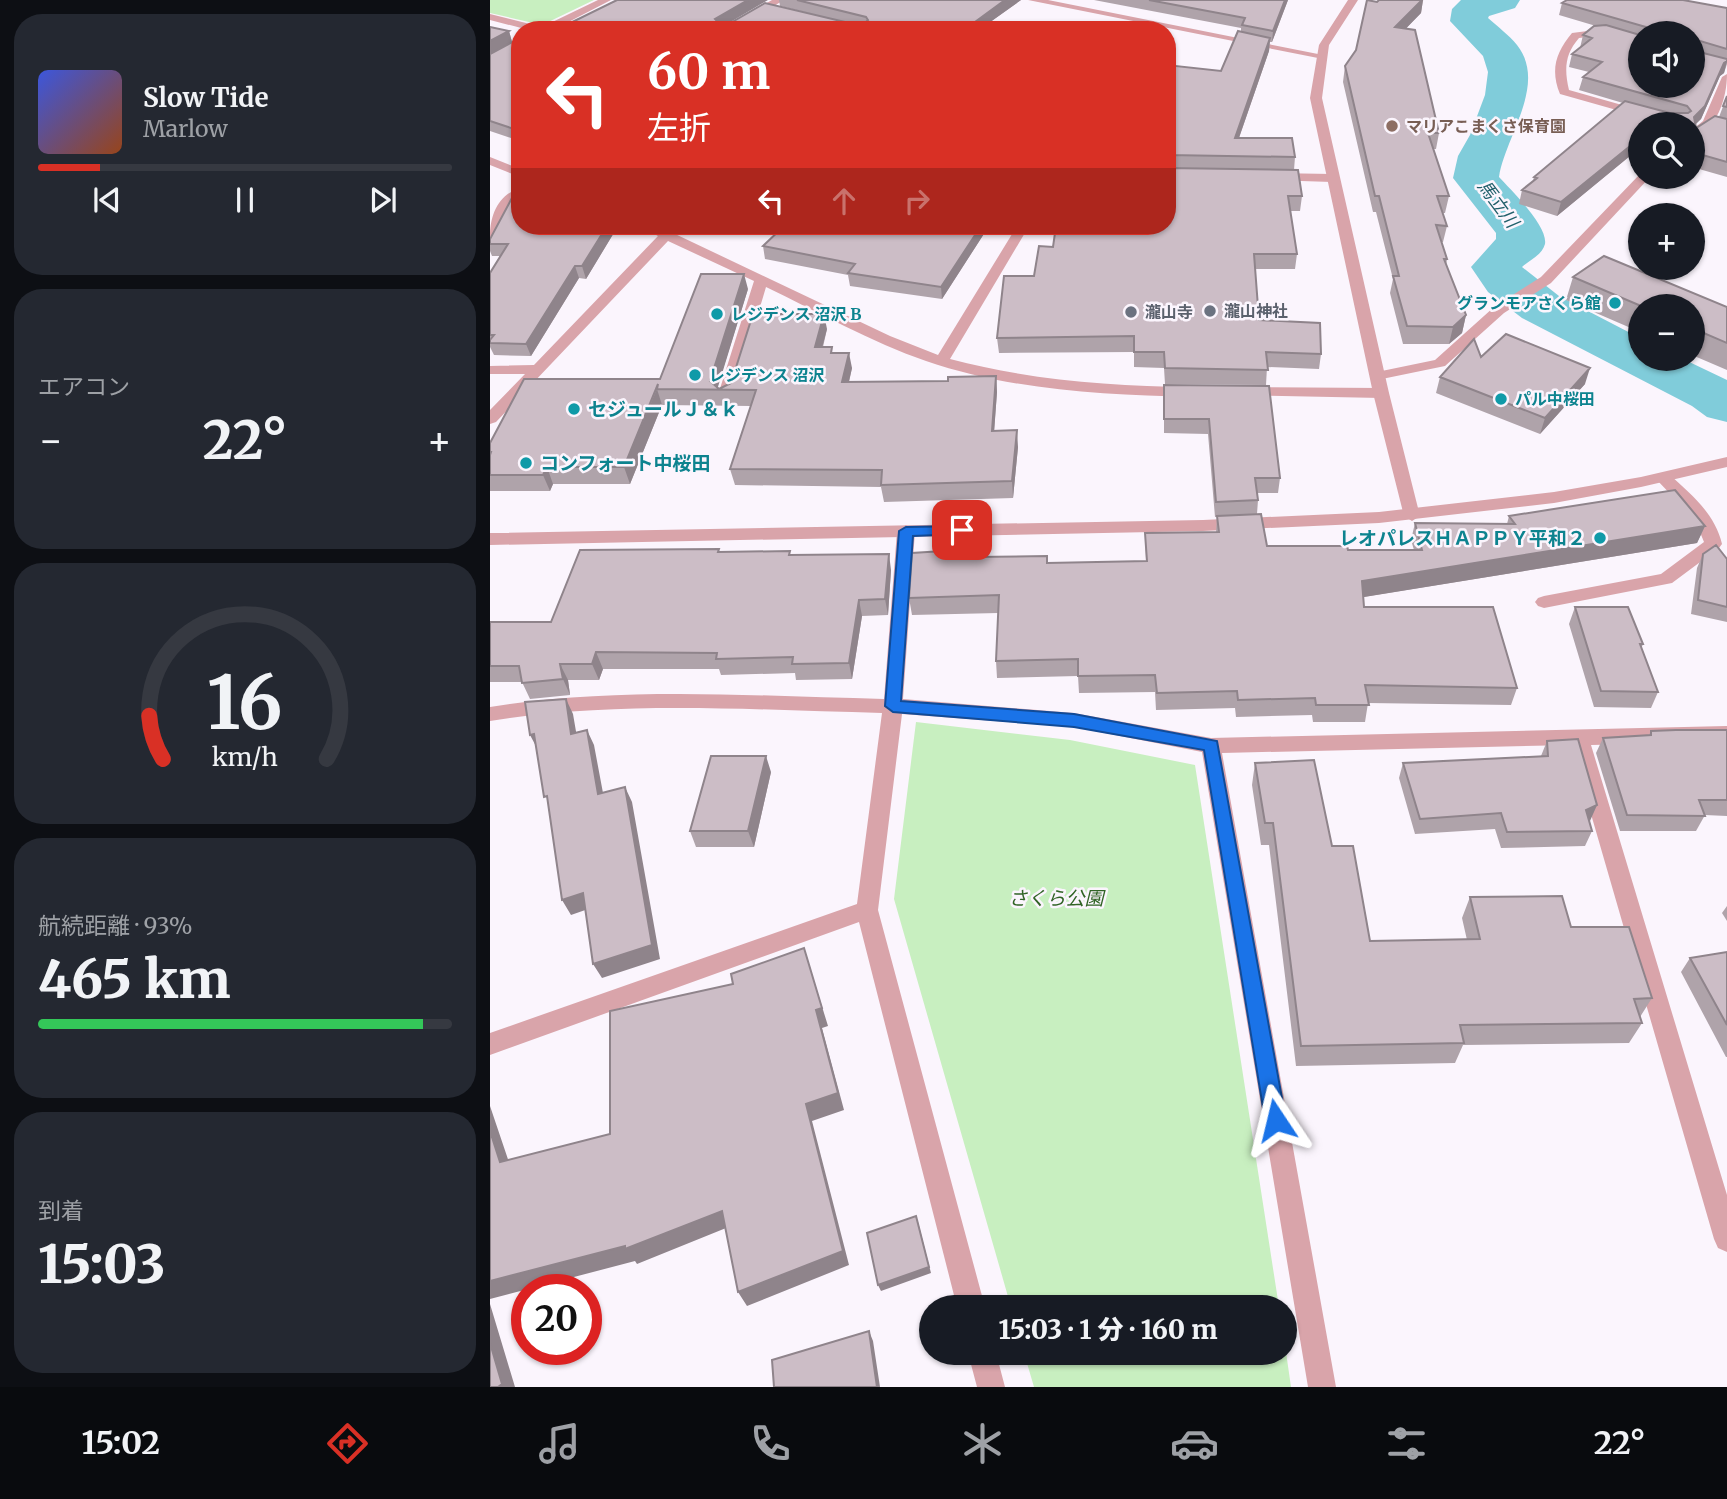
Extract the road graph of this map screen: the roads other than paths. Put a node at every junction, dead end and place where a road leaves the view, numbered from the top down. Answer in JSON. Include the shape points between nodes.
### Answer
{"nodes":[{"id":1,"x":606,"y":0,"type":"edge"},
{"id":2,"x":1033,"y":0,"type":"edge"},
{"id":3,"x":1353,"y":0,"type":"edge"},
{"id":4,"x":779,"y":5,"type":"edge"},
{"id":5,"x":490,"y":17,"type":"edge"},
{"id":6,"x":562,"y":21,"type":"edge"},
{"id":7,"x":741,"y":21,"type":"edge"},
{"id":8,"x":1123,"y":21,"type":"edge"},
{"id":9,"x":511,"y":22,"type":"edge"},
{"id":10,"x":1176,"y":31,"type":"edge"},
{"id":11,"x":1628,"y":40,"type":"edge"},
{"id":12,"x":1318,"y":55,"type":"junction"},
{"id":13,"x":1727,"y":77,"type":"edge"},
{"id":14,"x":1635,"y":112,"type":"edge"},
{"id":15,"x":1705,"y":122,"type":"edge"},
{"id":16,"x":490,"y":161,"type":"edge"},
{"id":17,"x":511,"y":169,"type":"edge"},
{"id":18,"x":1263,"y":177,"type":"edge"},
{"id":19,"x":1332,"y":178,"type":"junction"},
{"id":20,"x":1633,"y":189,"type":"edge"},
{"id":21,"x":511,"y":196,"type":"edge"},
{"id":22,"x":490,"y":233,"type":"edge"},
{"id":23,"x":666,"y":235,"type":"joint"},
{"id":24,"x":1018,"y":235,"type":"edge"},
{"id":25,"x":761,"y":280,"type":"junction"},
{"id":26,"x":942,"y":361,"type":"junction"},
{"id":27,"x":537,"y":369,"type":"junction"},
{"id":28,"x":490,"y":370,"type":"edge"},
{"id":29,"x":1377,"y":376,"type":"junction"},
{"id":30,"x":1203,"y":392,"type":"edge"},
{"id":31,"x":1230,"y":392,"type":"edge"},
{"id":32,"x":1381,"y":393,"type":"junction"},
{"id":33,"x":725,"y":398,"type":"edge"},
{"id":34,"x":490,"y":419,"type":"edge"},
{"id":35,"x":1727,"y":462,"type":"edge"},
{"id":36,"x":1664,"y":479,"type":"junction"},
{"id":37,"x":1412,"y":516,"type":"junction"},
{"id":38,"x":906,"y":531,"type":"junction"},
{"id":39,"x":490,"y":540,"type":"edge"},
{"id":40,"x":1544,"y":601,"type":"dead end"},
{"id":41,"x":893,"y":706,"type":"junction"},
{"id":42,"x":490,"y":714,"type":"edge"},
{"id":43,"x":1727,"y":734,"type":"edge"},
{"id":44,"x":1578,"y":736,"type":"junction"},
{"id":45,"x":1211,"y":746,"type":"junction"},
{"id":46,"x":867,"y":910,"type":"junction"},
{"id":47,"x":490,"y":1044,"type":"edge"},
{"id":48,"x":1727,"y":1240,"type":"edge"},
{"id":49,"x":968,"y":1295,"type":"edge"},
{"id":50,"x":985,"y":1365,"type":"edge"},
{"id":51,"x":991,"y":1387,"type":"edge"},
{"id":52,"x":1322,"y":1387,"type":"edge"}],
"edges":[{"from":1,"to":6,"type":"street"},
{"from":2,"to":8,"type":"street"},
{"from":3,"to":12,"type":"street"},
{"from":4,"to":7,"type":"street"},
{"from":5,"to":9,"type":"street"},
{"from":10,"to":12,"type":"street"},
{"from":11,"to":14,"type":"street","via":[[1602,32],[1576,35],[1562,50],[1559,74],[1564,92]]},
{"from":12,"to":19,"type":"street","via":[[1316,98]]},
{"from":13,"to":15,"type":"street"},
{"from":16,"to":17,"type":"street"},
{"from":18,"to":19,"type":"street"},
{"from":19,"to":29,"type":"street"},
{"from":20,"to":29,"type":"street","via":[[1546,280],[1499,310],[1440,363]]},
{"from":21,"to":22,"type":"street"},
{"from":23,"to":25,"type":"street"},
{"from":23,"to":27,"type":"street"},
{"from":24,"to":26,"type":"street"},
{"from":25,"to":26,"type":"street"},
{"from":25,"to":33,"type":"street"},
{"from":26,"to":30,"type":"street","via":[[1003,377],[1070,387]]},
{"from":27,"to":28,"type":"street"},
{"from":27,"to":34,"type":"street"},
{"from":29,"to":32,"type":"street"},
{"from":31,"to":32,"type":"street"},
{"from":32,"to":37,"type":"street"},
{"from":35,"to":36,"type":"street"},
{"from":36,"to":37,"type":"street"},
{"from":36,"to":40,"type":"street","via":[[1691,505],[1711,532],[1713,544],[1667,579]]},
{"from":37,"to":38,"type":"street","via":[[1213,527]]},
{"from":38,"to":39,"type":"street"},
{"from":38,"to":41,"type":"street"},
{"from":41,"to":42,"type":"street","via":[[642,701]]},
{"from":41,"to":45,"type":"street","via":[[1074,720]]},
{"from":41,"to":46,"type":"street"},
{"from":43,"to":44,"type":"street"},
{"from":44,"to":45,"type":"street"},
{"from":44,"to":48,"type":"street"},
{"from":45,"to":52,"type":"street"},
{"from":46,"to":47,"type":"street"},
{"from":46,"to":49,"type":"street"},
{"from":50,"to":51,"type":"lane"}]}
